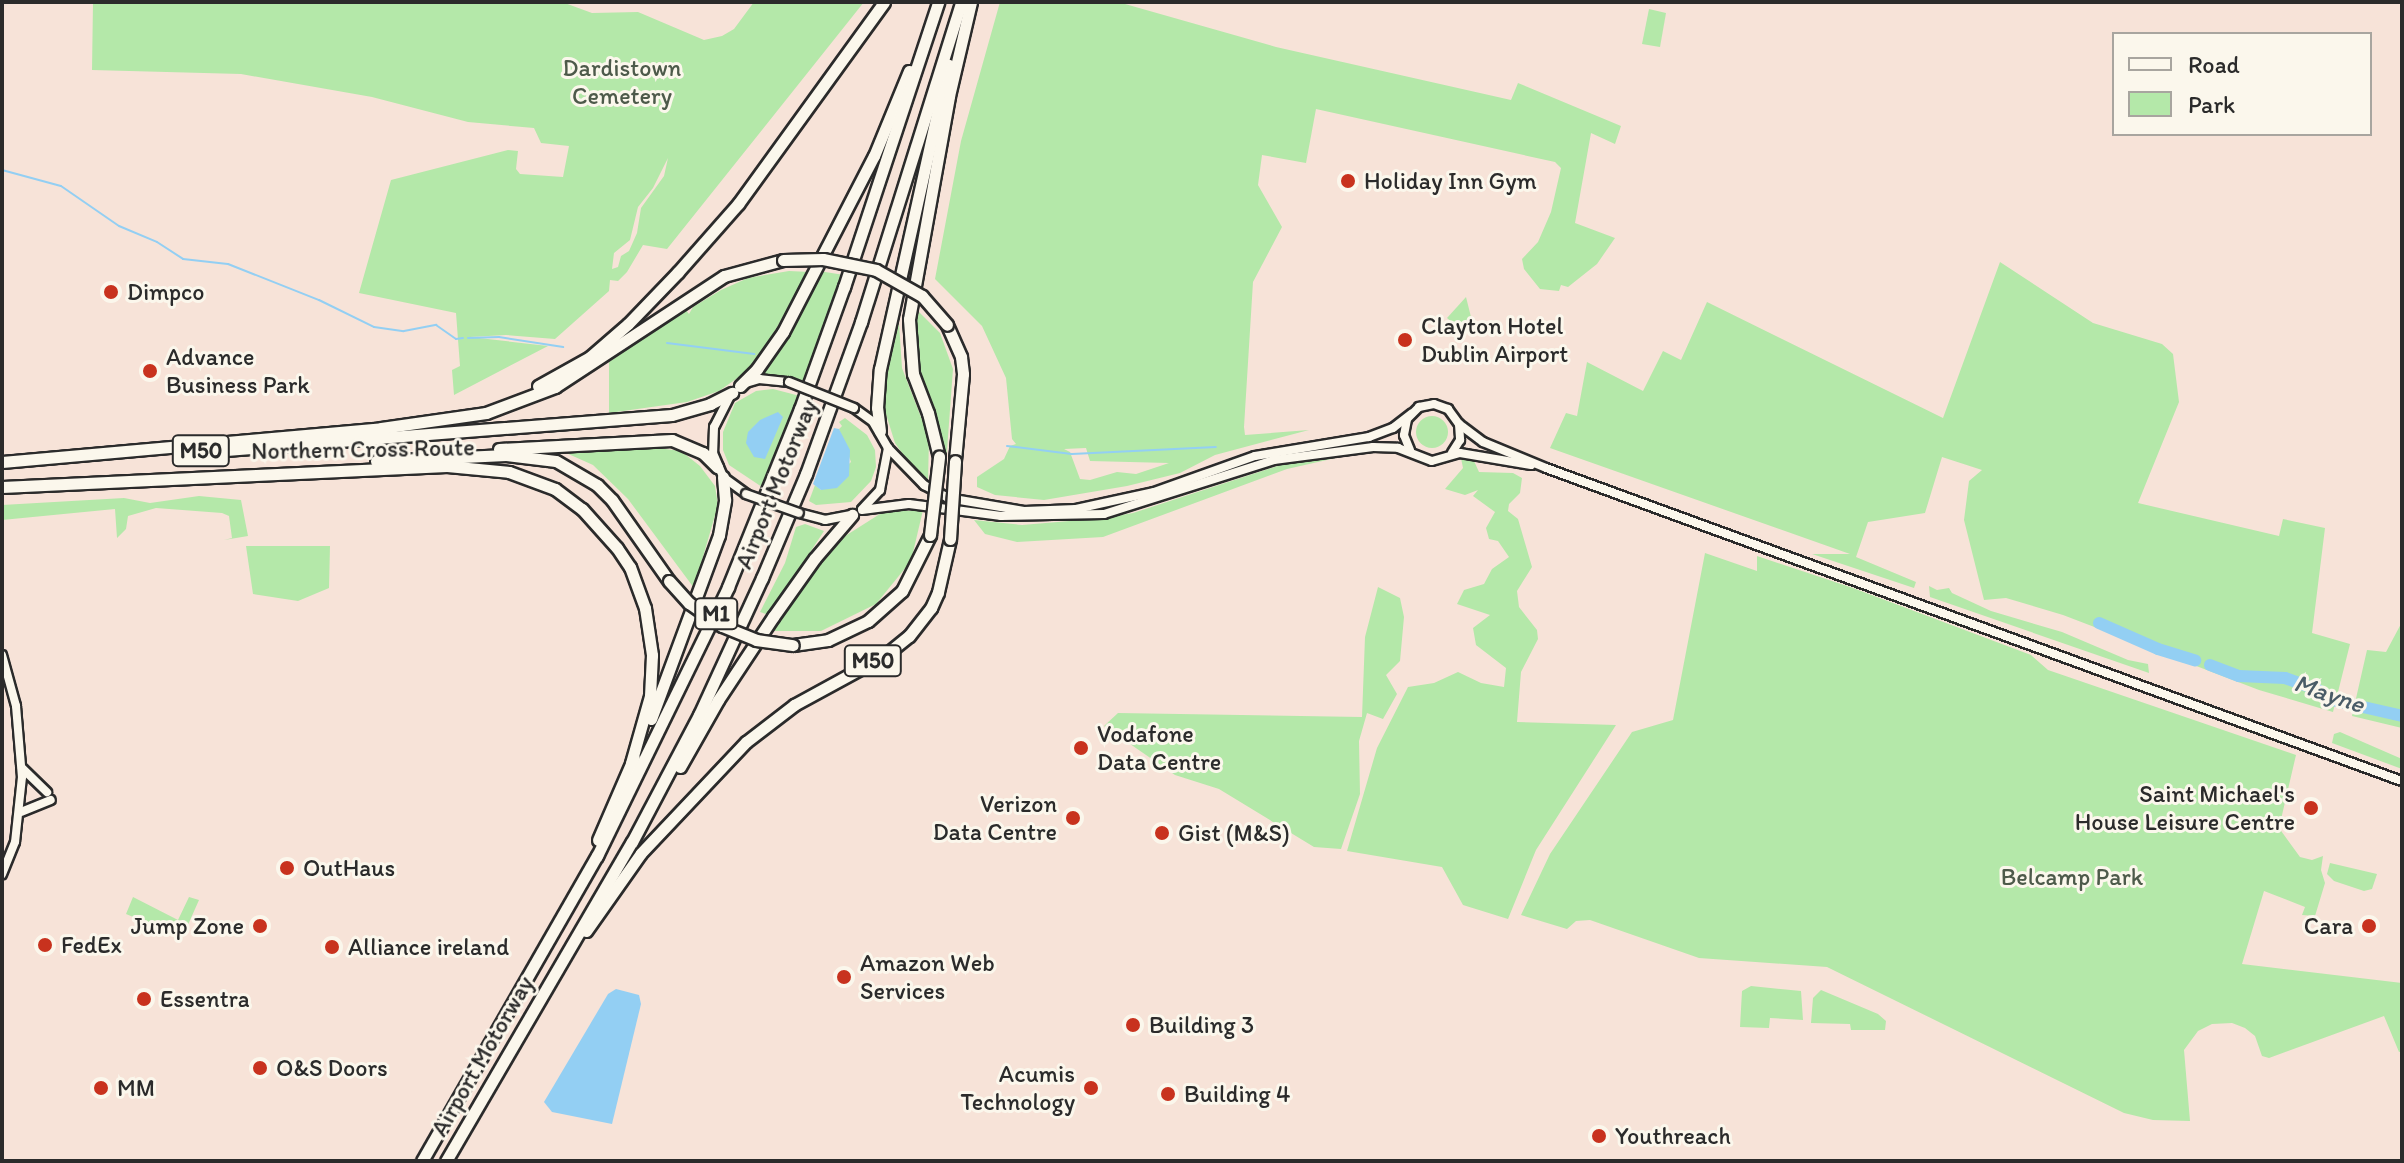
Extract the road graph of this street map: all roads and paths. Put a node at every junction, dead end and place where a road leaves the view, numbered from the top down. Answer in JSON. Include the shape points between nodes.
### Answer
{"nodes":[{"id":1,"x":884,"y":2,"type":"edge"},
{"id":2,"x":936,"y":2,"type":"edge"},
{"id":3,"x":962,"y":2,"type":"edge"},
{"id":4,"x":971,"y":2,"type":"edge"},
{"id":5,"x":736,"y":390,"type":"junction"},
{"id":6,"x":1411,"y":414,"type":"junction"},
{"id":7,"x":459,"y":416,"type":"junction"},
{"id":8,"x":1459,"y":424,"type":"junction"},
{"id":9,"x":880,"y":431,"type":"junction"},
{"id":10,"x":888,"y":448,"type":"junction"},
{"id":11,"x":1410,"y":450,"type":"junction"},
{"id":12,"x":1451,"y":454,"type":"junction"},
{"id":13,"x":432,"y":457,"type":"junction"},
{"id":14,"x":2,"y":462,"type":"edge"},
{"id":15,"x":1546,"y":468,"type":"junction"},
{"id":16,"x":720,"y":472,"type":"junction"},
{"id":17,"x":164,"y":476,"type":"junction"},
{"id":18,"x":2,"y":487,"type":"edge"},
{"id":19,"x":857,"y":512,"type":"junction"},
{"id":20,"x":2,"y":655,"type":"edge"},
{"id":21,"x":631,"y":763,"type":"junction"},
{"id":22,"x":21,"y":767,"type":"junction"},
{"id":23,"x":2402,"y":781,"type":"edge"},
{"id":24,"x":21,"y":812,"type":"junction"},
{"id":25,"x":632,"y":842,"type":"junction"},
{"id":26,"x":2,"y":875,"type":"edge"},
{"id":27,"x":549,"y":941,"type":"junction"},
{"id":28,"x":553,"y":980,"type":"junction"},
{"id":29,"x":422,"y":1161,"type":"edge"},
{"id":30,"x":446,"y":1161,"type":"edge"}],
"edges":[{"from":1,"to":7,"type":"highway","via":[[738,204],[628,324],[590,357],[552,380]]},
{"from":2,"to":5,"type":"highway","via":[[874,156],[774,348]]},
{"from":2,"to":27,"type":"highway","name":"Airport Motorway","number":"M1","via":[[849,271],[771,484],[669,713]]},
{"from":3,"to":9,"type":"highway","via":[[880,369]]},
{"from":3,"to":25,"type":"highway","name":"Airport Motorway","number":"M1","via":[[866,308],[806,474],[732,646]]},
{"from":4,"to":13,"type":"highway","bridge":true,"via":[[909,319],[913,374],[939,457],[930,535],[902,591],[868,621],[828,640],[793,645],[756,640],[722,626],[689,603],[612,500],[556,461],[506,455]]},
{"from":5,"to":9,"type":"main road","bridge":true,"via":[[759,379],[789,382],[854,408]]},
{"from":5,"to":14,"type":"highway","number":"M50","via":[[672,415],[305,445]]},
{"from":5,"to":16,"type":"main road","via":[[714,427],[713,453]]},
{"from":6,"to":8,"type":"main road","via":[[1426,405],[1441,406]]},
{"from":6,"to":10,"type":"main road","via":[[1369,437],[1255,456],[1154,492],[1076,509],[1024,511],[948,498],[924,485]]},
{"from":6,"to":11,"type":"main road","via":[[1404,429]]},
{"from":7,"to":14,"type":"highway","number":"M50"},
{"from":7,"to":28,"type":"highway","number":"M50","bridge":true,"via":[[502,409],[555,387],[724,276],[783,260],[823,259],[876,270],[922,296],[947,325],[961,357],[950,539],[931,608],[884,656],[794,705],[746,742],[641,853]]},
{"from":8,"to":12,"type":"main road","via":[[1460,440]]},
{"from":8,"to":15,"type":"main road","via":[[1483,442]]},
{"from":9,"to":10,"type":"main road"},
{"from":10,"to":19,"type":"main road","via":[[880,490]]},
{"from":11,"to":12,"type":"main road","via":[[1432,461]]},
{"from":11,"to":19,"type":"main road","via":[[1373,447],[1274,460],[1104,514],[1001,516],[909,504]]},
{"from":12,"to":15,"type":"main road"},
{"from":13,"to":16,"type":"highway","number":"M50","via":[[655,439],[686,444]]},
{"from":13,"to":17,"type":"highway","number":"M50"},
{"from":15,"to":23,"type":"main road"},
{"from":16,"to":19,"type":"main road","bridge":true,"via":[[746,494],[799,513],[825,520]]},
{"from":16,"to":21,"type":"highway","via":[[725,500],[719,535]]},
{"from":17,"to":18,"type":"highway","name":"Northern Cross Route","number":"M50"},
{"from":17,"to":21,"type":"highway","name":"Northern Cross Route","number":"M50","via":[[447,466],[509,472],[555,489],[582,509],[617,548],[645,608],[652,655],[650,696]]},
{"from":19,"to":25,"type":"highway","via":[[815,558],[744,660]]},
{"from":20,"to":22,"type":"main road","via":[[16,706]]},
{"from":21,"to":27,"type":"highway","number":"M50"},
{"from":22,"to":24,"type":"main road"},
{"from":22,"to":24,"type":"main road","via":[[49,796]]},
{"from":24,"to":26,"type":"main road"},
{"from":25,"to":28,"type":"highway","name":"Airport Motorway","number":"M1"},
{"from":27,"to":29,"type":"highway","name":"Airport Motorway","number":"M50"},
{"from":28,"to":30,"type":"highway","name":"Airport Motorway","number":"M50"}]}
